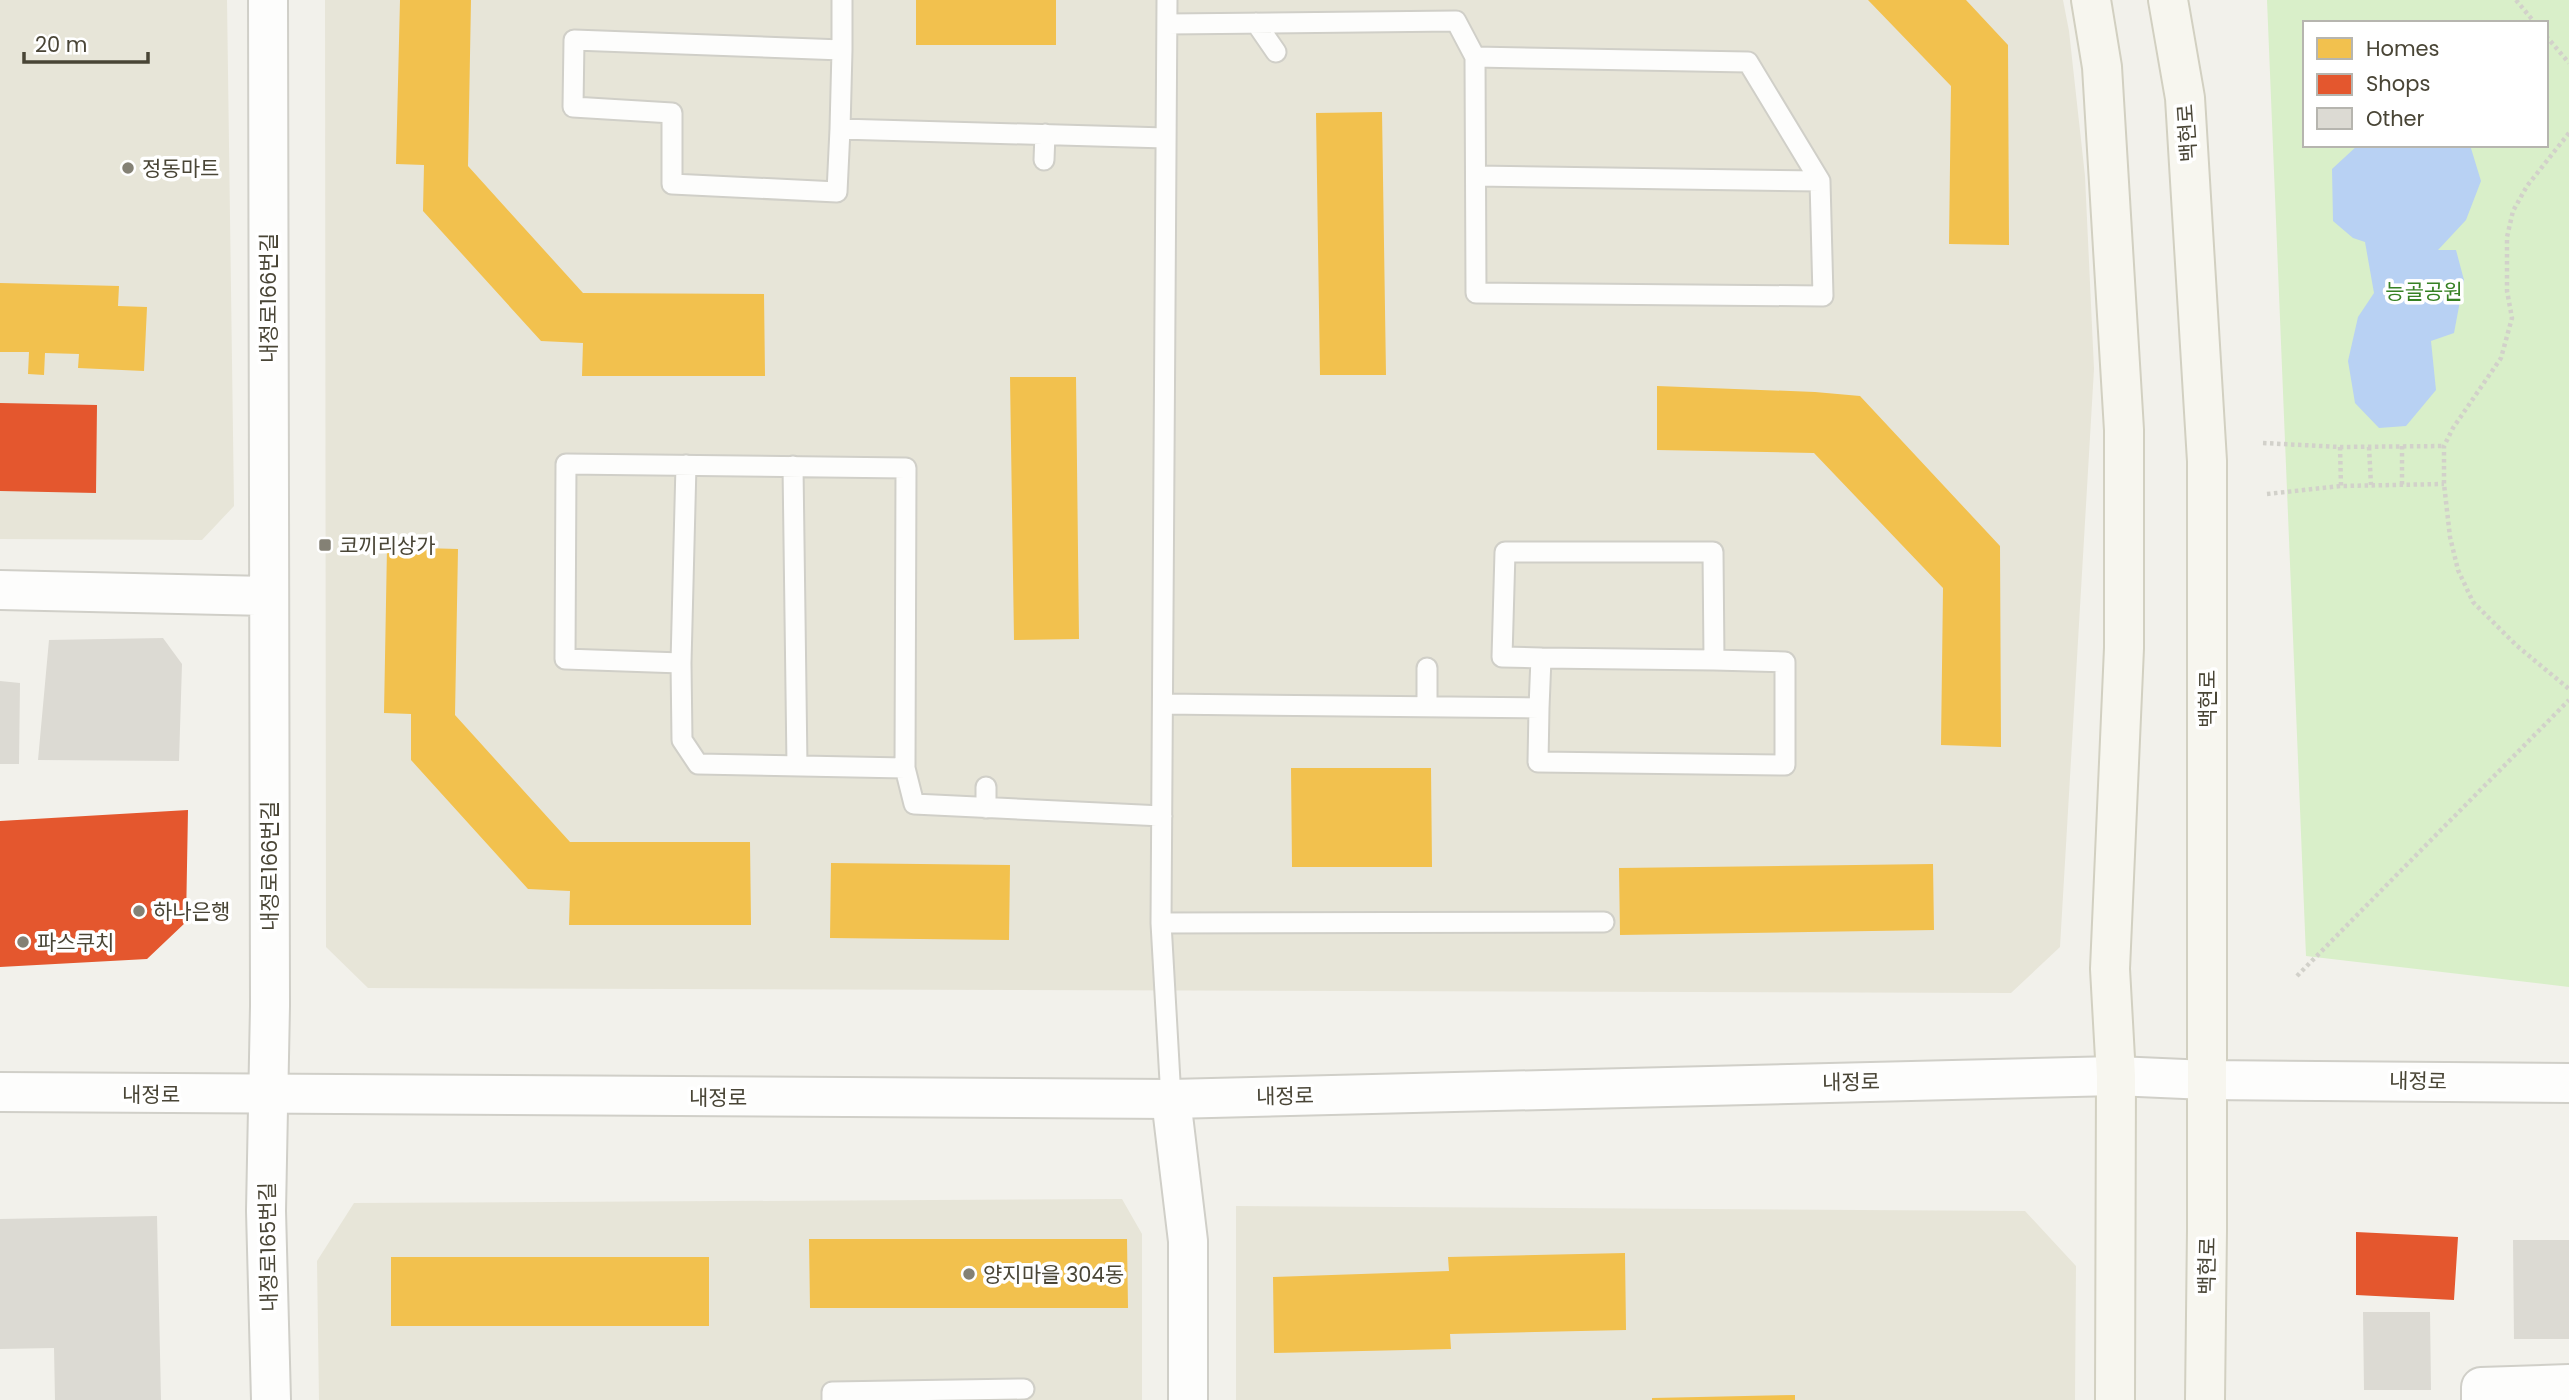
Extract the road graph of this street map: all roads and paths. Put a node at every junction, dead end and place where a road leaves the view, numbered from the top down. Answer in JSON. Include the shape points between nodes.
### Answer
{"nodes":[{"id":1,"x":268,"y":0,"type":"edge"},
{"id":2,"x":842,"y":0,"type":"edge"},
{"id":3,"x":1167,"y":0,"type":"edge"},
{"id":4,"x":2091,"y":0,"type":"edge"},
{"id":5,"x":2168,"y":0,"type":"edge"},
{"id":6,"x":2516,"y":0,"type":"edge"},
{"id":7,"x":2533,"y":21,"type":"edge"},
{"id":8,"x":1256,"y":23,"type":"junction"},
{"id":9,"x":1167,"y":24,"type":"junction"},
{"id":10,"x":2548,"y":38,"type":"edge"},
{"id":11,"x":842,"y":50,"type":"junction"},
{"id":12,"x":1276,"y":52,"type":"dead end"},
{"id":13,"x":1475,"y":57,"type":"junction"},
{"id":14,"x":2569,"y":63,"type":"edge"},
{"id":15,"x":840,"y":129,"type":"junction"},
{"id":16,"x":2569,"y":133,"type":"edge"},
{"id":17,"x":1045,"y":134,"type":"junction"},
{"id":18,"x":1166,"y":138,"type":"junction"},
{"id":19,"x":1044,"y":160,"type":"dead end"},
{"id":20,"x":1476,"y":176,"type":"junction"},
{"id":21,"x":1820,"y":181,"type":"junction"},
{"id":22,"x":2263,"y":443,"type":"dead end"},
{"id":23,"x":2402,"y":446,"type":"junction"},
{"id":24,"x":2444,"y":446,"type":"junction"},
{"id":25,"x":2340,"y":447,"type":"junction"},
{"id":26,"x":2369,"y":447,"type":"junction"},
{"id":27,"x":686,"y":466,"type":"junction"},
{"id":28,"x":793,"y":466,"type":"junction"},
{"id":29,"x":2444,"y":484,"type":"junction"},
{"id":30,"x":2371,"y":485,"type":"junction"},
{"id":31,"x":2402,"y":485,"type":"junction"},
{"id":32,"x":2342,"y":486,"type":"junction"},
{"id":33,"x":2267,"y":494,"type":"dead end"},
{"id":34,"x":0,"y":590,"type":"edge"},
{"id":35,"x":268,"y":596,"type":"junction"},
{"id":36,"x":1541,"y":658,"type":"junction"},
{"id":37,"x":1714,"y":660,"type":"junction"},
{"id":38,"x":681,"y":663,"type":"junction"},
{"id":39,"x":1427,"y":668,"type":"dead end"},
{"id":40,"x":2569,"y":689,"type":"edge"},
{"id":41,"x":2569,"y":700,"type":"edge"},
{"id":42,"x":1163,"y":704,"type":"junction"},
{"id":43,"x":1427,"y":707,"type":"junction"},
{"id":44,"x":1539,"y":708,"type":"junction"},
{"id":45,"x":797,"y":766,"type":"junction"},
{"id":46,"x":905,"y":768,"type":"junction"},
{"id":47,"x":986,"y":787,"type":"dead end"},
{"id":48,"x":986,"y":808,"type":"junction"},
{"id":49,"x":1162,"y":816,"type":"junction"},
{"id":50,"x":1604,"y":922,"type":"dead end"},
{"id":51,"x":1161,"y":923,"type":"junction"},
{"id":52,"x":2297,"y":976,"type":"dead end"},
{"id":53,"x":2116,"y":1076,"type":"junction"},
{"id":54,"x":2207,"y":1080,"type":"junction"},
{"id":55,"x":2569,"y":1083,"type":"edge"},
{"id":56,"x":0,"y":1092,"type":"edge"},
{"id":57,"x":269,"y":1095,"type":"junction"},
{"id":58,"x":1171,"y":1099,"type":"junction"},
{"id":59,"x":2569,"y":1384,"type":"edge"},
{"id":60,"x":1024,"y":1390,"type":"dead end"},
{"id":61,"x":2481,"y":1394,"type":"edge"},
{"id":62,"x":271,"y":1400,"type":"edge"},
{"id":63,"x":832,"y":1400,"type":"edge"},
{"id":64,"x":1188,"y":1400,"type":"edge"},
{"id":65,"x":2115,"y":1400,"type":"edge"},
{"id":66,"x":2205,"y":1400,"type":"edge"}],
"edges":[{"from":1,"to":35,"type":"street","name":"내정로166번길"},
{"from":2,"to":11,"type":"lane"},
{"from":3,"to":9,"type":"lane"},
{"from":4,"to":53,"type":"main road","via":[[2102,66],[2124,430],[2124,648],[2110,969]]},
{"from":5,"to":54,"type":"main road","name":"백현로","via":[[2185,98],[2207,461]]},
{"from":6,"to":7,"type":"path"},
{"from":8,"to":9,"type":"lane"},
{"from":8,"to":12,"type":"lane"},
{"from":8,"to":13,"type":"lane","via":[[1457,21]]},
{"from":9,"to":18,"type":"lane"},
{"from":10,"to":14,"type":"path"},
{"from":11,"to":15,"type":"lane"},
{"from":11,"to":15,"type":"lane","via":[[574,40],[573,107],[672,113],[672,184],[837,192]]},
{"from":13,"to":20,"type":"lane"},
{"from":13,"to":21,"type":"lane","via":[[1748,62]]},
{"from":15,"to":17,"type":"lane"},
{"from":16,"to":24,"type":"path","via":[[2513,211],[2507,237],[2512,318],[2501,358]]},
{"from":17,"to":18,"type":"lane"},
{"from":17,"to":19,"type":"lane"},
{"from":18,"to":42,"type":"lane"},
{"from":20,"to":21,"type":"lane"},
{"from":20,"to":21,"type":"lane","via":[[1476,293],[1823,296]]},
{"from":22,"to":25,"type":"path"},
{"from":23,"to":24,"type":"path"},
{"from":23,"to":26,"type":"path"},
{"from":23,"to":31,"type":"path"},
{"from":24,"to":29,"type":"path"},
{"from":25,"to":26,"type":"path"},
{"from":25,"to":32,"type":"path"},
{"from":26,"to":30,"type":"path"},
{"from":27,"to":28,"type":"lane"},
{"from":27,"to":38,"type":"lane"},
{"from":27,"to":38,"type":"lane","via":[[566,464],[565,660]]},
{"from":28,"to":45,"type":"lane"},
{"from":28,"to":46,"type":"lane","via":[[906,468]]},
{"from":29,"to":31,"type":"path"},
{"from":29,"to":40,"type":"path","via":[[2458,570],[2473,602]]},
{"from":30,"to":31,"type":"path"},
{"from":30,"to":32,"type":"path"},
{"from":32,"to":33,"type":"path"},
{"from":34,"to":35,"type":"street"},
{"from":35,"to":57,"type":"street","name":"내정로166번길"},
{"from":36,"to":37,"type":"lane"},
{"from":36,"to":37,"type":"lane","via":[[1502,657],[1505,552],[1713,552]]},
{"from":36,"to":44,"type":"lane"},
{"from":37,"to":44,"type":"lane","via":[[1785,662],[1785,765],[1538,762]]},
{"from":38,"to":45,"type":"lane","via":[[682,740],[698,764]]},
{"from":39,"to":43,"type":"lane"},
{"from":41,"to":52,"type":"path"},
{"from":42,"to":43,"type":"lane"},
{"from":42,"to":49,"type":"lane"},
{"from":43,"to":44,"type":"lane"},
{"from":45,"to":46,"type":"lane"},
{"from":46,"to":48,"type":"lane","via":[[914,804]]},
{"from":47,"to":48,"type":"lane"},
{"from":48,"to":49,"type":"lane"},
{"from":49,"to":51,"type":"lane"},
{"from":50,"to":51,"type":"lane"},
{"from":51,"to":58,"type":"lane"},
{"from":53,"to":54,"type":"street","name":"내정로"},
{"from":53,"to":58,"type":"street","name":"내정로"},
{"from":53,"to":65,"type":"main road"},
{"from":54,"to":55,"type":"street","name":"내정로"},
{"from":54,"to":66,"type":"main road","name":"백현로"},
{"from":56,"to":57,"type":"street","name":"내정로"},
{"from":57,"to":58,"type":"street","name":"내정로"},
{"from":57,"to":62,"type":"street","name":"내정로165번길","via":[[266,1211]]},
{"from":58,"to":64,"type":"street","via":[[1188,1241]]},
{"from":59,"to":61,"type":"street"},
{"from":60,"to":63,"type":"lane","via":[[832,1392]]}]}
